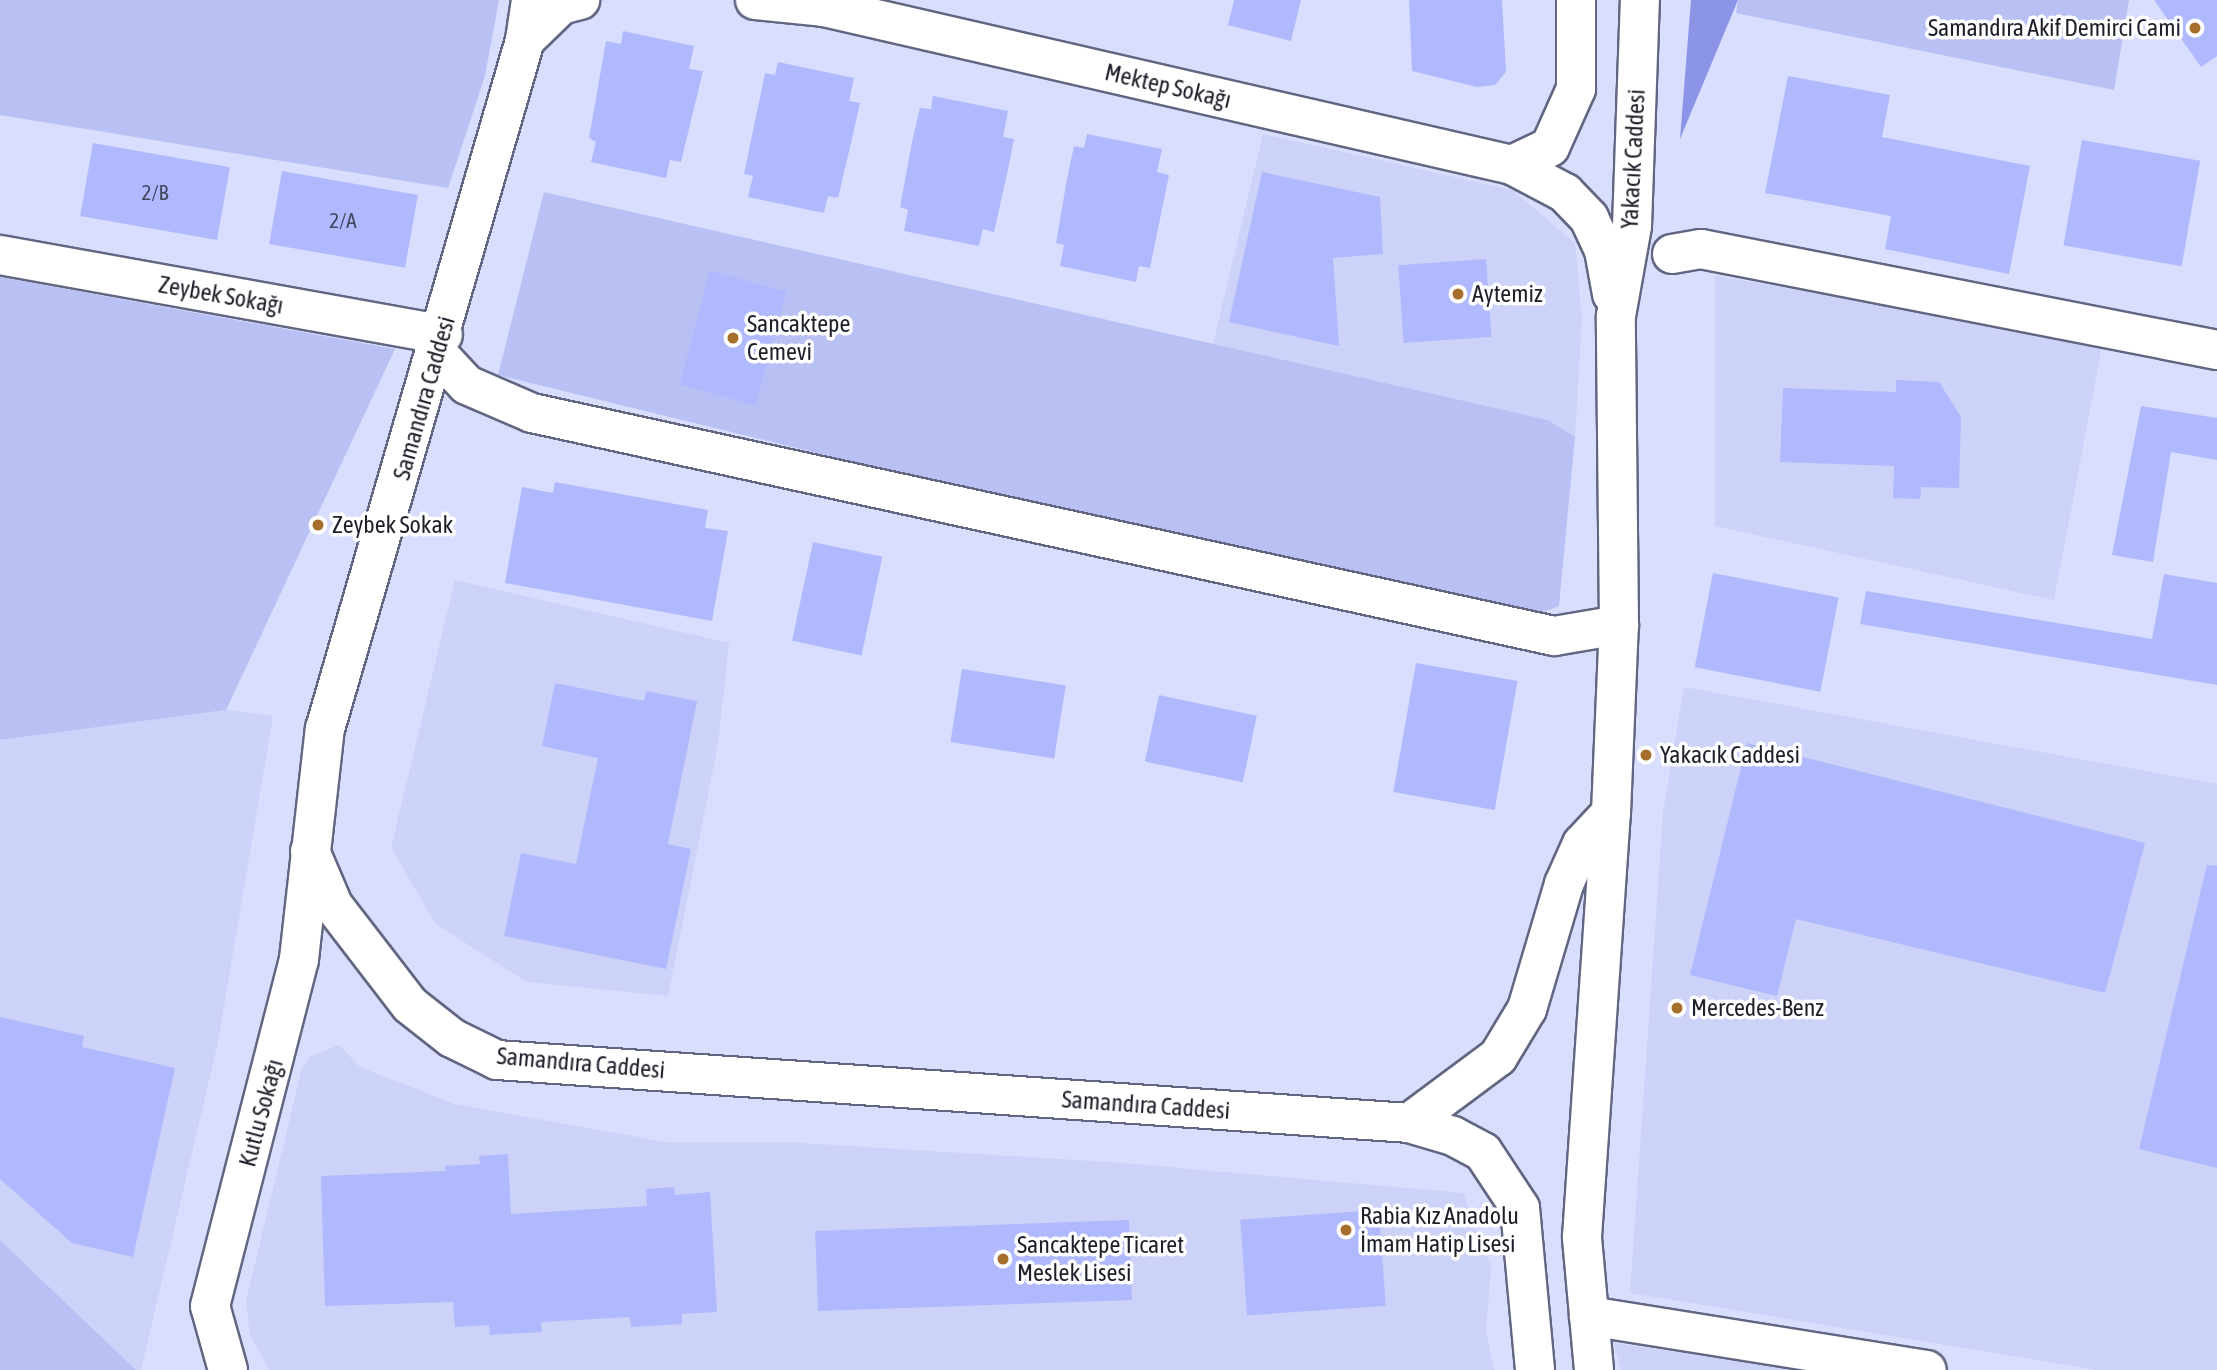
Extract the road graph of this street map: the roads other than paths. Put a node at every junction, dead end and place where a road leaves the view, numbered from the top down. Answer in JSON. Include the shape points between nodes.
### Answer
{"nodes":[{"id":1,"x":531,"y":0,"type":"edge"},
{"id":2,"x":540,"y":0,"type":"edge"},
{"id":3,"x":580,"y":0,"type":"edge"},
{"id":4,"x":755,"y":0,"type":"edge"},
{"id":5,"x":1576,"y":0,"type":"edge"},
{"id":6,"x":1640,"y":0,"type":"edge"},
{"id":7,"x":817,"y":4,"type":"edge"},
{"id":8,"x":525,"y":40,"type":"junction"},
{"id":9,"x":1512,"y":165,"type":"junction"},
{"id":10,"x":1672,"y":254,"type":"dead end"},
{"id":11,"x":0,"y":255,"type":"edge"},
{"id":12,"x":1616,"y":317,"type":"junction"},
{"id":13,"x":440,"y":344,"type":"junction"},
{"id":14,"x":2217,"y":350,"type":"edge"},
{"id":15,"x":1619,"y":625,"type":"junction"},
{"id":16,"x":1611,"y":813,"type":"junction"},
{"id":17,"x":310,"y":851,"type":"junction"},
{"id":18,"x":1409,"y":1123,"type":"junction"},
{"id":19,"x":1589,"y":1316,"type":"junction"},
{"id":20,"x":228,"y":1370,"type":"edge"},
{"id":21,"x":1535,"y":1370,"type":"edge"},
{"id":22,"x":1594,"y":1370,"type":"edge"},
{"id":23,"x":1927,"y":1370,"type":"edge"}],
"edges":[{"from":1,"to":8,"type":"main road"},
{"from":2,"to":8,"type":"main road","name":"Samandıra Caddesi"},
{"from":3,"to":8,"type":"main road","via":[[561,5]]},
{"from":4,"to":7,"type":"main road","name":"Mektep Sokağı"},
{"from":5,"to":9,"type":"main road","via":[[1576,89],[1550,147]]},
{"from":6,"to":12,"type":"main road","name":"Yakacık Caddesi","via":[[1632,226]]},
{"from":7,"to":9,"type":"main road","name":"Mektep Sokağı"},
{"from":8,"to":13,"type":"main road","name":"Samandıra Caddesi"},
{"from":9,"to":12,"type":"main road","name":"Yakacık Caddesi","via":[[1565,193],[1589,218],[1604,250]]},
{"from":10,"to":14,"type":"main road","via":[[1701,249]]},
{"from":11,"to":13,"type":"main road","name":"Zeybek Sokağı"},
{"from":12,"to":15,"type":"main road","name":"Yakacık Caddesi"},
{"from":13,"to":15,"type":"main road","via":[[467,385],[532,413],[1555,636]]},
{"from":13,"to":17,"type":"main road","name":"Samandıra Caddesi","via":[[325,729]]},
{"from":15,"to":16,"type":"main road","name":"Yakacık Caddesi"},
{"from":16,"to":18,"type":"main road","via":[[1582,844],[1564,884],[1527,1009],[1498,1057]]},
{"from":16,"to":19,"type":"main road","name":"Yakacık Caddesi","via":[[1582,1237]]},
{"from":17,"to":18,"type":"main road","name":"Samandıra Caddesi","via":[[333,905],[410,1005],[452,1038],[497,1060]]},
{"from":17,"to":20,"type":"main road","name":"Kutlu Sokağı","via":[[285,1026],[210,1306]]},
{"from":18,"to":21,"type":"main road","name":"Samandıra Caddesi","via":[[1483,1152],[1505,1178],[1526,1231]]},
{"from":19,"to":22,"type":"main road","name":"Yakacık Caddesi"},
{"from":19,"to":23,"type":"main road"}]}
